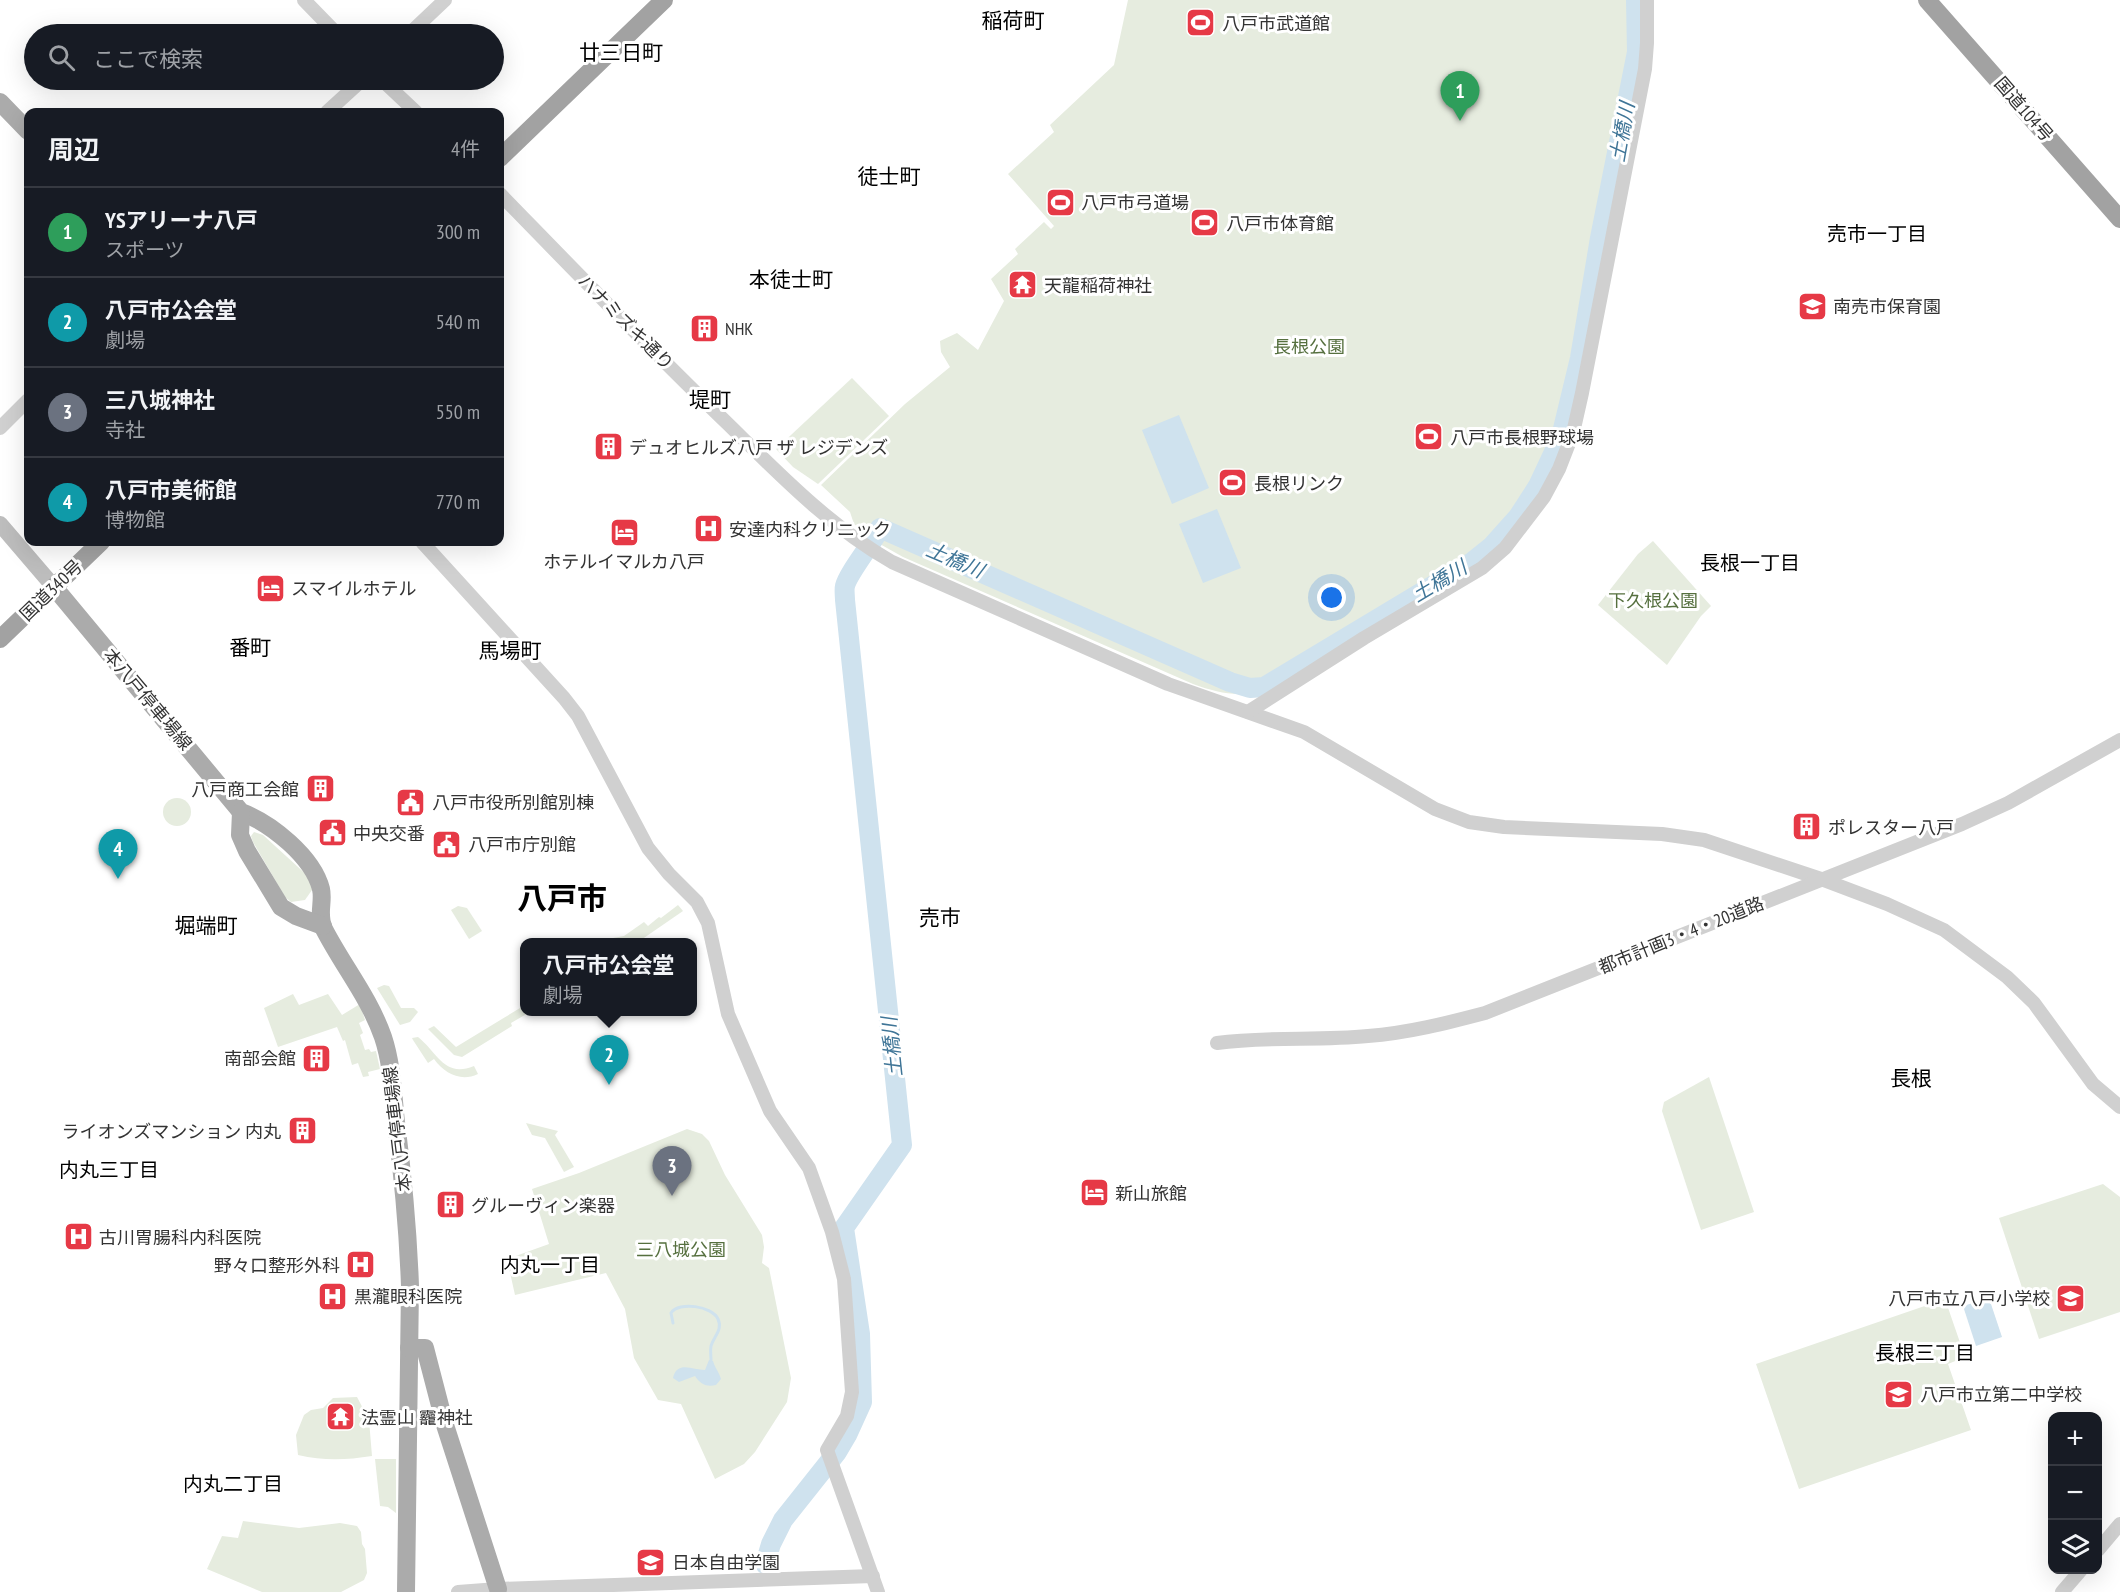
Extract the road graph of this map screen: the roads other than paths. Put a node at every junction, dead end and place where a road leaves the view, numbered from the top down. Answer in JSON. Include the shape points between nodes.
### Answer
{"nodes":[{"id":1,"x":304,"y":0,"type":"edge"},
{"id":2,"x":445,"y":0,"type":"edge"},
{"id":3,"x":664,"y":0,"type":"edge"},
{"id":4,"x":1647,"y":0,"type":"edge"},
{"id":5,"x":1927,"y":0,"type":"edge"},
{"id":6,"x":327,"y":24,"type":"edge"},
{"id":7,"x":420,"y":24,"type":"edge"},
{"id":8,"x":351,"y":90,"type":"edge"},
{"id":9,"x":393,"y":90,"type":"edge"},
{"id":10,"x":0,"y":102,"type":"edge"},
{"id":11,"x":331,"y":108,"type":"edge"},
{"id":12,"x":412,"y":108,"type":"edge"},
{"id":13,"x":24,"y":127,"type":"edge"},
{"id":14,"x":504,"y":154,"type":"edge"},
{"id":15,"x":504,"y":198,"type":"edge"},
{"id":16,"x":2120,"y":219,"type":"edge"},
{"id":17,"x":24,"y":404,"type":"edge"},
{"id":18,"x":0,"y":428,"type":"edge"},
{"id":19,"x":0,"y":524,"type":"edge"},
{"id":20,"x":97,"y":546,"type":"edge"},
{"id":21,"x":426,"y":546,"type":"edge"},
{"id":22,"x":54,"y":587,"type":"junction"},
{"id":23,"x":0,"y":639,"type":"edge"},
{"id":24,"x":1248,"y":711,"type":"junction"},
{"id":25,"x":2120,"y":740,"type":"edge"},
{"id":26,"x":241,"y":812,"type":"junction"},
{"id":27,"x":1821,"y":879,"type":"junction"},
{"id":28,"x":323,"y":926,"type":"junction"},
{"id":29,"x":1217,"y":1043,"type":"dead end"},
{"id":30,"x":2120,"y":1107,"type":"edge"},
{"id":31,"x":409,"y":1348,"type":"junction"},
{"id":32,"x":2120,"y":1524,"type":"edge"},
{"id":33,"x":2102,"y":1544,"type":"edge"},
{"id":34,"x":2077,"y":1574,"type":"edge"},
{"id":35,"x":873,"y":1576,"type":"junction"},
{"id":36,"x":498,"y":1589,"type":"junction"},
{"id":37,"x":406,"y":1592,"type":"edge"},
{"id":38,"x":458,"y":1592,"type":"edge"},
{"id":39,"x":878,"y":1592,"type":"edge"},
{"id":40,"x":2062,"y":1592,"type":"edge"}],
"edges":[{"from":1,"to":6,"type":"street"},
{"from":2,"to":7,"type":"street"},
{"from":3,"to":14,"type":"highway"},
{"from":4,"to":24,"type":"street","via":[[1645,69],[1582,393],[1573,433],[1544,497],[1515,537],[1482,568]]},
{"from":5,"to":16,"type":"highway","name":"国道104号"},
{"from":8,"to":11,"type":"street"},
{"from":9,"to":12,"type":"street"},
{"from":10,"to":13,"type":"main road"},
{"from":15,"to":24,"type":"street","name":"ハナミズキ通り","via":[[795,490],[873,551],[1168,684]]},
{"from":17,"to":18,"type":"street"},
{"from":19,"to":22,"type":"main road"},
{"from":20,"to":22,"type":"highway","name":"国道340号"},
{"from":21,"to":35,"type":"street","via":[[578,716],[648,848],[697,902],[708,923],[728,1014],[770,1111],[809,1168],[844,1279],[852,1392],[847,1416],[827,1450]]},
{"from":22,"to":23,"type":"highway","name":"国道340号"},
{"from":22,"to":26,"type":"main road","name":"本八戸停車場線"},
{"from":24,"to":27,"type":"street","name":"ハナミズキ通り","via":[[1304,732],[1435,809],[1469,822],[1704,840]]},
{"from":25,"to":27,"type":"street","name":"都市計画3・4・20道路","via":[[2008,803]]},
{"from":26,"to":28,"type":"main road","name":"本八戸停車場線","via":[[268,826],[314,870],[321,892]]},
{"from":26,"to":28,"type":"main road","via":[[240,835],[281,906]]},
{"from":27,"to":29,"type":"street","name":"都市計画3・4・20道路","via":[[1485,1013],[1368,1037],[1247,1038]]},
{"from":27,"to":30,"type":"street","name":"ハナミズキ通り","via":[[1944,930],[2007,977],[2034,1003],[2093,1084]]},
{"from":28,"to":31,"type":"main road","name":"本八戸停車場線","via":[[369,1002],[388,1056],[408,1234]]},
{"from":31,"to":36,"type":"main road","via":[[425,1348],[445,1425]]},
{"from":31,"to":37,"type":"main road","name":"本八戸停車場線"},
{"from":32,"to":33,"type":"street"},
{"from":34,"to":40,"type":"street"},
{"from":35,"to":36,"type":"street"},
{"from":35,"to":39,"type":"street"},
{"from":36,"to":38,"type":"street"}]}
